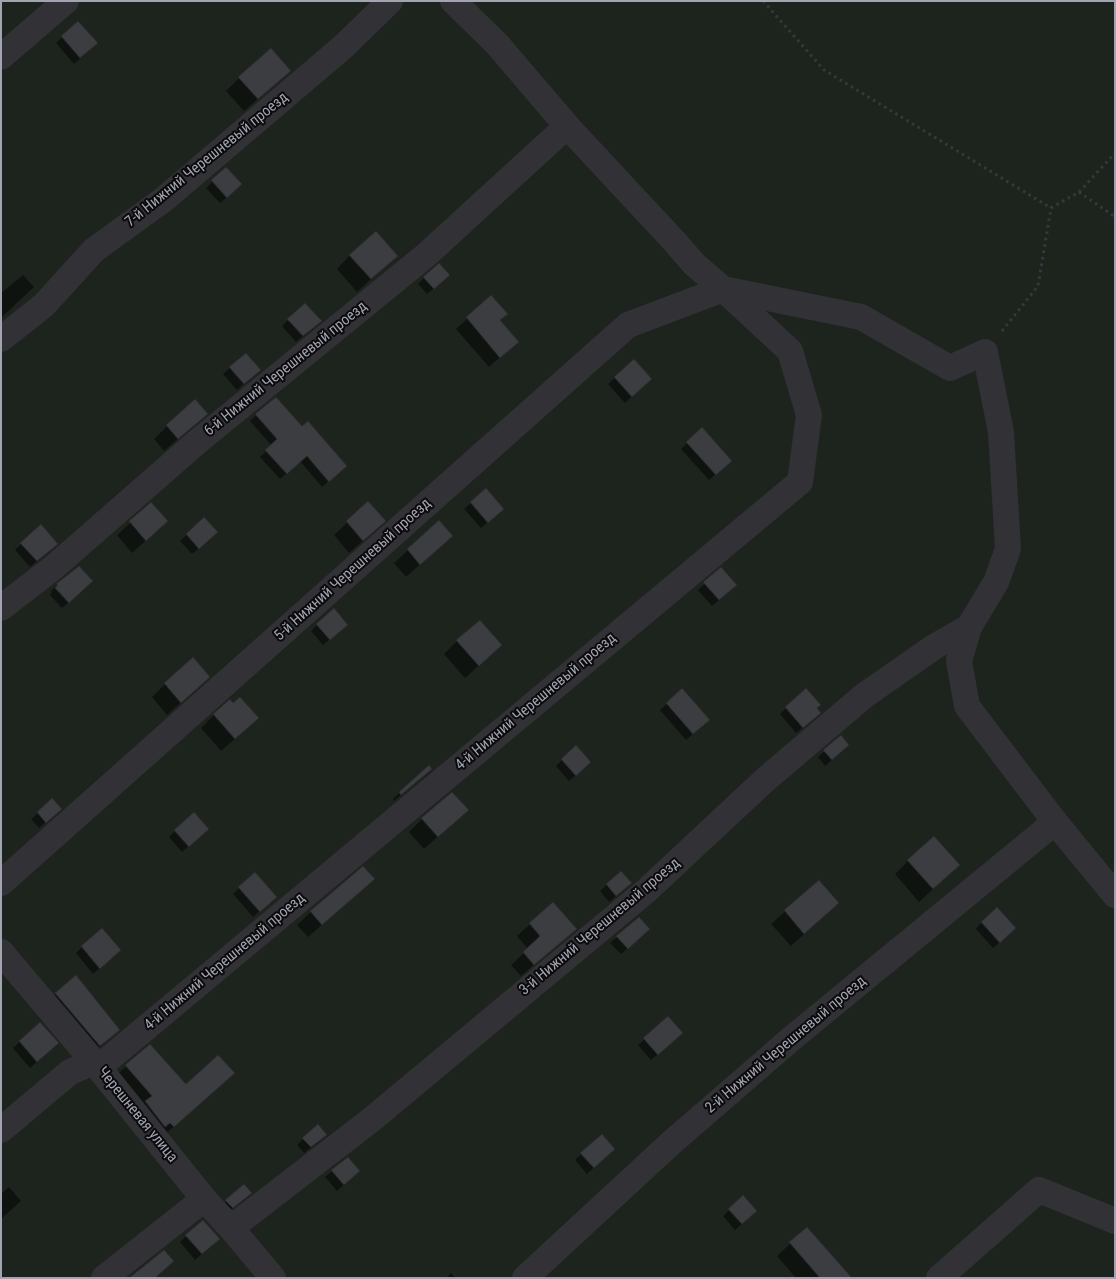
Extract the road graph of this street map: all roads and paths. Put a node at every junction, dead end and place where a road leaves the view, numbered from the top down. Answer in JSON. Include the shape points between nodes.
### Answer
{"nodes":[{"id":1,"x":66,"y":1,"type":"edge"},
{"id":2,"x":390,"y":1,"type":"edge"},
{"id":3,"x":453,"y":1,"type":"edge"},
{"id":4,"x":762,"y":1,"type":"edge"},
{"id":5,"x":1,"y":57,"type":"edge"},
{"id":6,"x":567,"y":126,"type":"junction"},
{"id":7,"x":1115,"y":153,"type":"edge"},
{"id":8,"x":1079,"y":192,"type":"junction"},
{"id":9,"x":1051,"y":208,"type":"junction"},
{"id":10,"x":1115,"y":217,"type":"edge"},
{"id":11,"x":723,"y":289,"type":"junction"},
{"id":12,"x":1,"y":339,"type":"edge"},
{"id":13,"x":985,"y":352,"type":"junction"},
{"id":14,"x":1,"y":608,"type":"edge"},
{"id":15,"x":969,"y":627,"type":"junction"},
{"id":16,"x":1055,"y":822,"type":"junction"},
{"id":17,"x":1,"y":883,"type":"edge"},
{"id":18,"x":1115,"y":895,"type":"edge"},
{"id":19,"x":1,"y":952,"type":"edge"},
{"id":20,"x":96,"y":1064,"type":"junction"},
{"id":21,"x":1,"y":1130,"type":"edge"},
{"id":22,"x":204,"y":1199,"type":"junction"},
{"id":23,"x":1115,"y":1221,"type":"edge"},
{"id":24,"x":231,"y":1228,"type":"junction"},
{"id":25,"x":104,"y":1278,"type":"edge"},
{"id":26,"x":273,"y":1278,"type":"edge"},
{"id":27,"x":525,"y":1278,"type":"edge"},
{"id":28,"x":939,"y":1278,"type":"edge"}],
"edges":[{"from":1,"to":5,"type":"lane"},
{"from":2,"to":12,"type":"lane","name":"7-й Нижний Черешневый проезд","via":[[344,46],[162,200],[94,250],[44,305]]},
{"from":3,"to":6,"type":"lane","name":"4-й Нижний Черешневый проезд","via":[[497,44]]},
{"from":4,"to":9,"type":"path","via":[[824,70]]},
{"from":6,"to":11,"type":"lane","name":"4-й Нижний Черешневый проезд","via":[[694,264]]},
{"from":6,"to":14,"type":"lane","name":"6-й Нижний Черешневый проезд","via":[[425,256],[197,442],[54,567]]},
{"from":7,"to":8,"type":"path"},
{"from":8,"to":9,"type":"path"},
{"from":8,"to":10,"type":"path"},
{"from":9,"to":13,"type":"path","via":[[1038,286]]},
{"from":11,"to":13,"type":"lane","via":[[861,317],[950,368]]},
{"from":11,"to":17,"type":"lane","name":"5-й Нижний Черешневый проезд","via":[[628,325]]},
{"from":11,"to":20,"type":"lane","name":"4-й Нижний Черешневый проезд","via":[[790,351],[809,415],[800,482]]},
{"from":13,"to":15,"type":"lane","via":[[1001,432],[1008,549],[996,582]]},
{"from":15,"to":16,"type":"lane","via":[[960,661],[967,706]]},
{"from":15,"to":24,"type":"lane","name":"3-й Нижний Черешневый проезд","via":[[865,695],[766,779],[646,891],[371,1120]]},
{"from":16,"to":18,"type":"lane"},
{"from":16,"to":27,"type":"lane","name":"2-й Нижний Черешневый проезд","via":[[791,1039],[671,1143]]},
{"from":19,"to":20,"type":"lane","name":"Черешневая улица"},
{"from":20,"to":21,"type":"lane","name":"4-й Нижний Черешневый проезд","via":[[70,1072]]},
{"from":20,"to":22,"type":"lane","name":"Черешневая улица"},
{"from":22,"to":24,"type":"lane","name":"Черешневая улица"},
{"from":22,"to":25,"type":"lane"},
{"from":23,"to":28,"type":"lane","via":[[1039,1190]]},
{"from":24,"to":26,"type":"lane","name":"Черешневая улица"}]}
